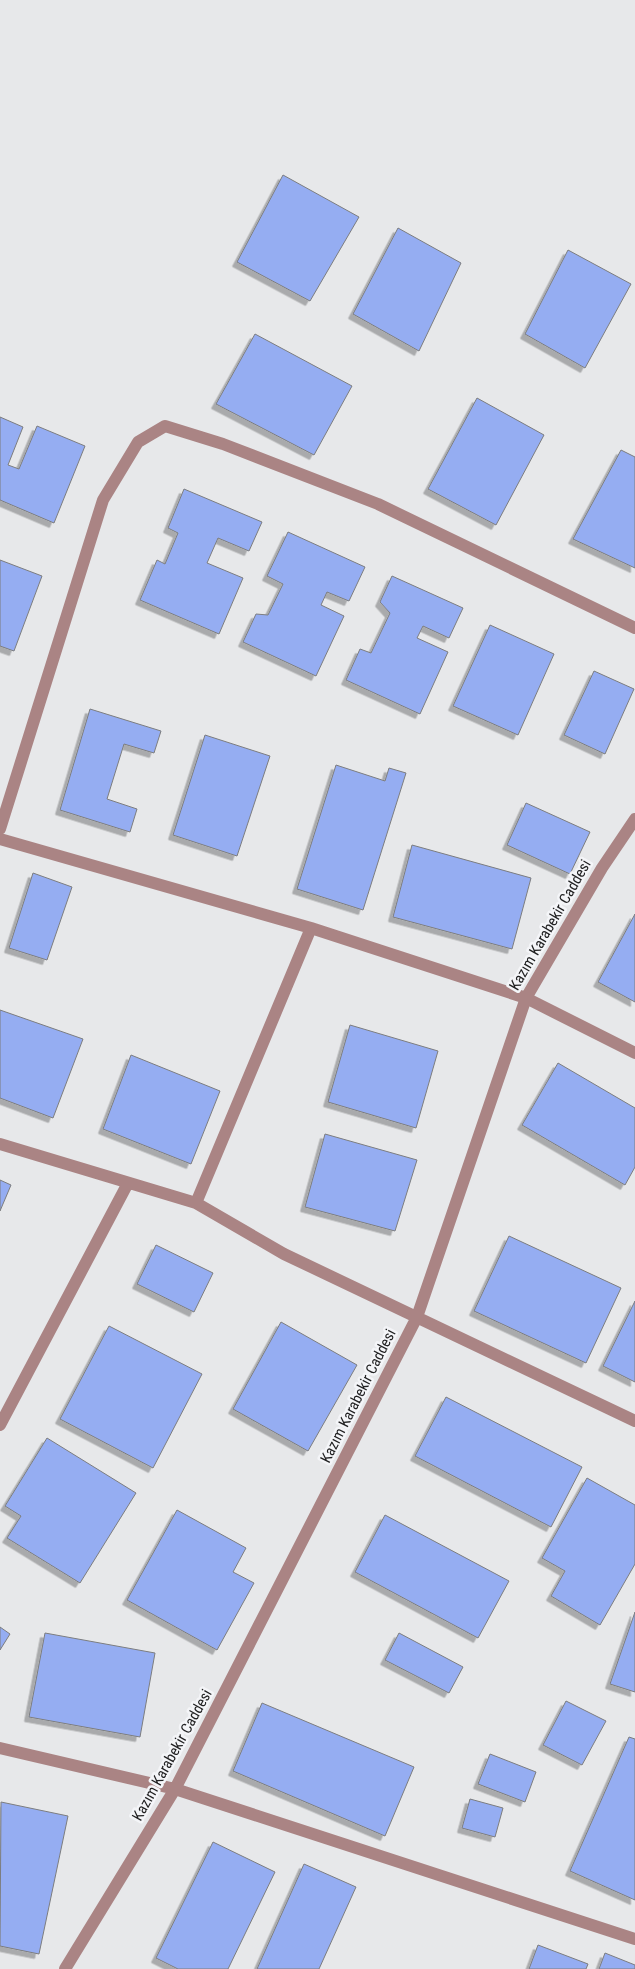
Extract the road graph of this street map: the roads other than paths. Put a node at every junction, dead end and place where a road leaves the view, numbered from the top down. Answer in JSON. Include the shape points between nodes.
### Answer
{"nodes":[{"id":1,"x":635,"y":628,"type":"edge"},
{"id":2,"x":635,"y":819,"type":"edge"},
{"id":3,"x":0,"y":828,"type":"edge"},
{"id":4,"x":0,"y":839,"type":"edge"},
{"id":5,"x":311,"y":928,"type":"junction"},
{"id":6,"x":526,"y":998,"type":"junction"},
{"id":7,"x":635,"y":1053,"type":"edge"},
{"id":8,"x":0,"y":1144,"type":"edge"},
{"id":9,"x":128,"y":1183,"type":"junction"},
{"id":10,"x":196,"y":1203,"type":"junction"},
{"id":11,"x":417,"y":1317,"type":"junction"},
{"id":12,"x":635,"y":1421,"type":"edge"},
{"id":13,"x":0,"y":1425,"type":"edge"},
{"id":14,"x":0,"y":1748,"type":"edge"},
{"id":15,"x":175,"y":1789,"type":"junction"},
{"id":16,"x":635,"y":1938,"type":"edge"},
{"id":17,"x":65,"y":1969,"type":"edge"}],
"edges":[{"from":1,"to":3,"type":"street","via":[[378,504],[223,444],[165,426],[138,442],[103,500]]},
{"from":2,"to":6,"type":"street","name":"Kazım Karabekir Caddesi","via":[[602,868]]},
{"from":4,"to":5,"type":"street"},
{"from":5,"to":6,"type":"street"},
{"from":5,"to":10,"type":"street"},
{"from":6,"to":7,"type":"street"},
{"from":6,"to":11,"type":"street","name":"Kazım Karabekir Caddesi"},
{"from":8,"to":9,"type":"street"},
{"from":9,"to":10,"type":"street"},
{"from":9,"to":13,"type":"street"},
{"from":10,"to":11,"type":"street","via":[[284,1254]]},
{"from":11,"to":12,"type":"street"},
{"from":11,"to":15,"type":"street","name":"Kazım Karabekir Caddesi"},
{"from":14,"to":15,"type":"street"},
{"from":15,"to":16,"type":"street"},
{"from":15,"to":17,"type":"street","name":"Kazım Karabekir Caddesi"}]}
